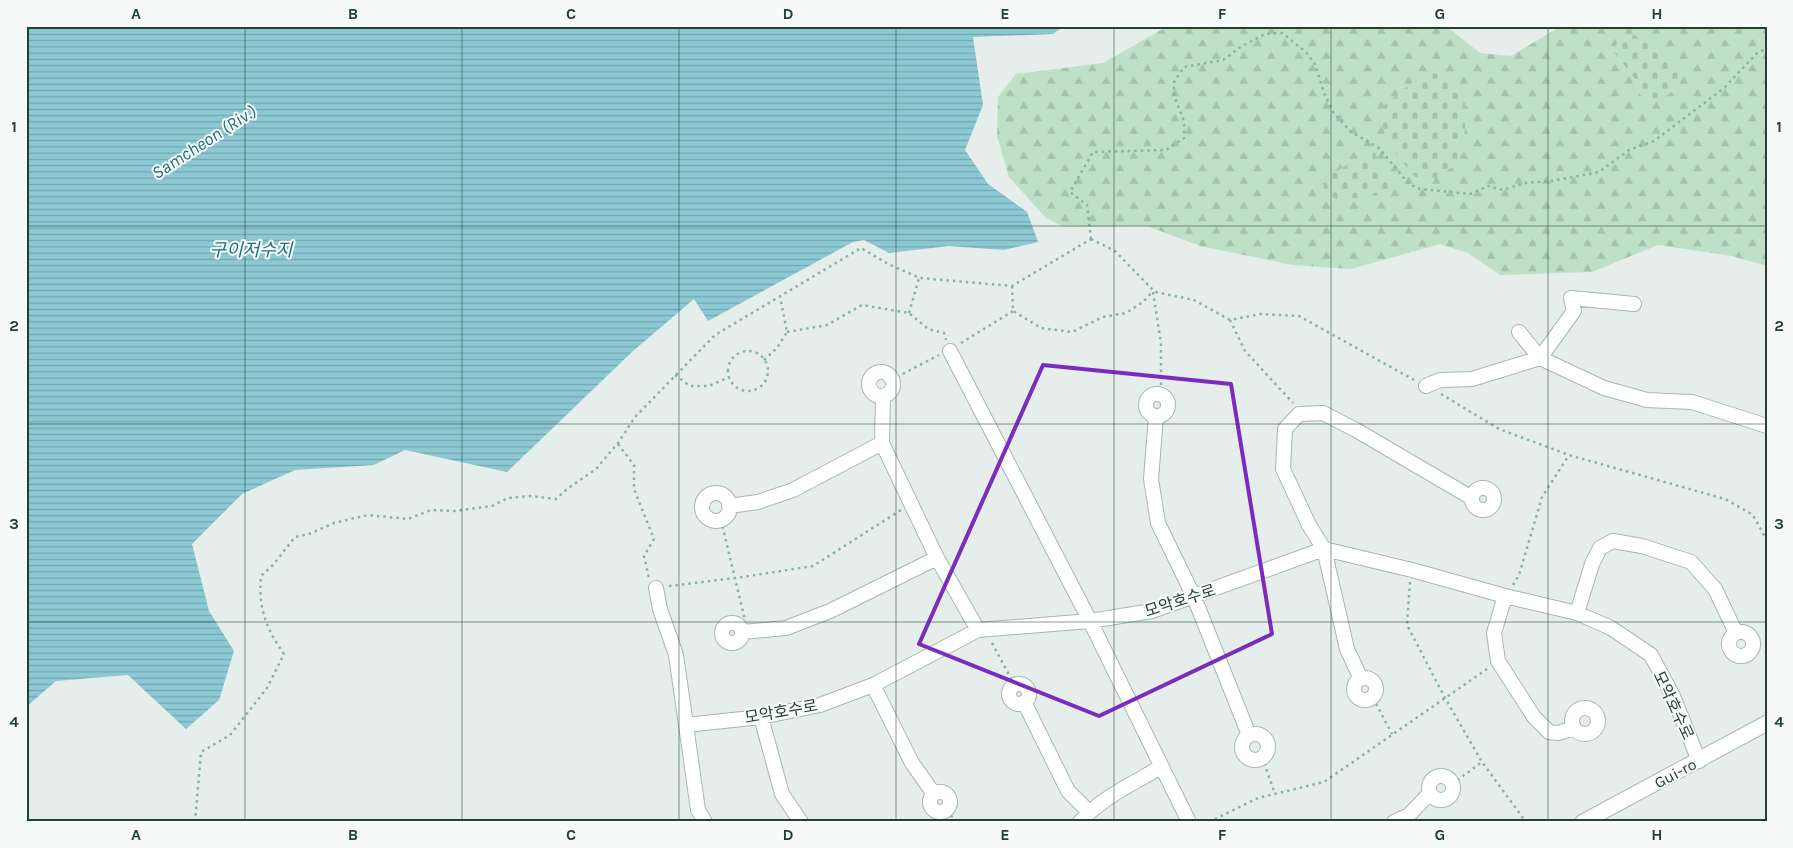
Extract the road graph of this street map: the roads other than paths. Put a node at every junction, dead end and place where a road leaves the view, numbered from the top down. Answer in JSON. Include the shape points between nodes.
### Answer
{"nodes":[{"id":1,"x":1634,"y":304,"type":"dead end"},
{"id":2,"x":1519,"y":332,"type":"dead end"},
{"id":3,"x":950,"y":351,"type":"road end"},
{"id":4,"x":1540,"y":358,"type":"junction"},
{"id":5,"x":1426,"y":386,"type":"dead end"},
{"id":6,"x":1161,"y":394,"type":"road end"},
{"id":7,"x":882,"y":396,"type":"junction"},
{"id":8,"x":1767,"y":426,"type":"edge"},
{"id":9,"x":882,"y":443,"type":"junction"},
{"id":10,"x":1472,"y":498,"type":"dead end"},
{"id":11,"x":730,"y":506,"type":"junction"},
{"id":12,"x":1324,"y":549,"type":"junction"},
{"id":13,"x":937,"y":558,"type":"junction"},
{"id":14,"x":656,"y":588,"type":"road end"},
{"id":15,"x":1505,"y":596,"type":"junction"},
{"id":16,"x":1194,"y":597,"type":"junction"},
{"id":17,"x":1577,"y":613,"type":"junction"},
{"id":18,"x":1090,"y":621,"type":"junction"},
{"id":19,"x":984,"y":629,"type":"junction"},
{"id":20,"x":745,"y":632,"type":"road end"},
{"id":21,"x":1736,"y":633,"type":"dead end"},
{"id":22,"x":873,"y":685,"type":"junction"},
{"id":23,"x":1015,"y":686,"type":"road end"},
{"id":24,"x":1372,"y":698,"type":"road end"},
{"id":25,"x":761,"y":717,"type":"junction"},
{"id":26,"x":686,"y":725,"type":"junction"},
{"id":27,"x":1574,"y":728,"type":"dead end"},
{"id":28,"x":1765,"y":728,"type":"edge"},
{"id":29,"x":1262,"y":757,"type":"road end"},
{"id":30,"x":1699,"y":761,"type":"junction"},
{"id":31,"x":1161,"y":767,"type":"junction"},
{"id":32,"x":1452,"y":784,"type":"road end"},
{"id":33,"x":946,"y":811,"type":"road end"},
{"id":34,"x":1084,"y":817,"type":"edge"},
{"id":35,"x":705,"y":822,"type":"edge"},
{"id":36,"x":801,"y":822,"type":"edge"},
{"id":37,"x":1189,"y":822,"type":"edge"},
{"id":38,"x":1394,"y":822,"type":"edge"},
{"id":39,"x":1583,"y":822,"type":"edge"}],
"edges":[{"from":1,"to":4,"type":"street","via":[[1571,298],[1574,311]]},
{"from":2,"to":4,"type":"street"},
{"from":3,"to":18,"type":"street"},
{"from":4,"to":5,"type":"street","via":[[1472,379],[1440,380]]},
{"from":4,"to":8,"type":"street","via":[[1604,388],[1647,400],[1692,402]]},
{"from":6,"to":16,"type":"street","via":[[1154,394],[1146,402],[1148,412],[1156,416],[1152,480],[1158,523]]},
{"from":7,"to":7,"type":"street","via":[[872,391],[869,384],[878,372],[886,372],[893,382],[892,389]]},
{"from":7,"to":9,"type":"street"},
{"from":9,"to":11,"type":"street","via":[[793,490],[758,502]]},
{"from":9,"to":13,"type":"street"},
{"from":10,"to":12,"type":"street","via":[[1323,413],[1300,414],[1284,430],[1283,469]]},
{"from":11,"to":11,"type":"street","via":[[726,498],[718,494],[710,495],[702,506],[705,515],[712,520],[721,520],[728,514]]},
{"from":12,"to":15,"type":"street","name":"모악호수로"},
{"from":12,"to":16,"type":"street","name":"모악호수로"},
{"from":12,"to":24,"type":"street","via":[[1347,649],[1361,679],[1370,679],[1375,684]]},
{"from":13,"to":19,"type":"street"},
{"from":13,"to":20,"type":"street","via":[[830,611],[786,628]]},
{"from":14,"to":26,"type":"street","via":[[676,654]]},
{"from":15,"to":17,"type":"street","name":"모악호수로"},
{"from":15,"to":27,"type":"street","via":[[1494,633],[1498,661],[1534,717],[1549,732]]},
{"from":16,"to":18,"type":"street","name":"모악호수로","via":[[1152,611]]},
{"from":16,"to":29,"type":"street","via":[[1249,735],[1258,734],[1267,742],[1267,750]]},
{"from":17,"to":21,"type":"street","via":[[1600,548],[1613,541],[1642,546],[1692,562],[1715,590]]},
{"from":17,"to":30,"type":"street","name":"모악호수로","via":[[1611,628],[1650,655],[1674,696]]},
{"from":18,"to":19,"type":"street","name":"모악호수로"},
{"from":18,"to":31,"type":"street"},
{"from":19,"to":22,"type":"street","name":"모악호수로"},
{"from":22,"to":25,"type":"street","name":"모악호수로","via":[[820,705]]},
{"from":22,"to":33,"type":"street","via":[[912,763],[934,794],[930,799],[931,806],[939,812]]},
{"from":23,"to":34,"type":"street","via":[[1010,690],[1010,699],[1015,703],[1024,702]]},
{"from":25,"to":26,"type":"street","name":"모악호수로"},
{"from":25,"to":36,"type":"street","via":[[782,794]]},
{"from":26,"to":35,"type":"street","via":[[698,810]]},
{"from":28,"to":30,"type":"street","name":"Gui-ro"},
{"from":30,"to":39,"type":"street","name":"Gui-ro"},
{"from":31,"to":34,"type":"street"},
{"from":31,"to":37,"type":"street"},
{"from":32,"to":38,"type":"street","via":[[1445,777],[1437,777],[1429,785],[1430,793],[1409,815]]}]}
